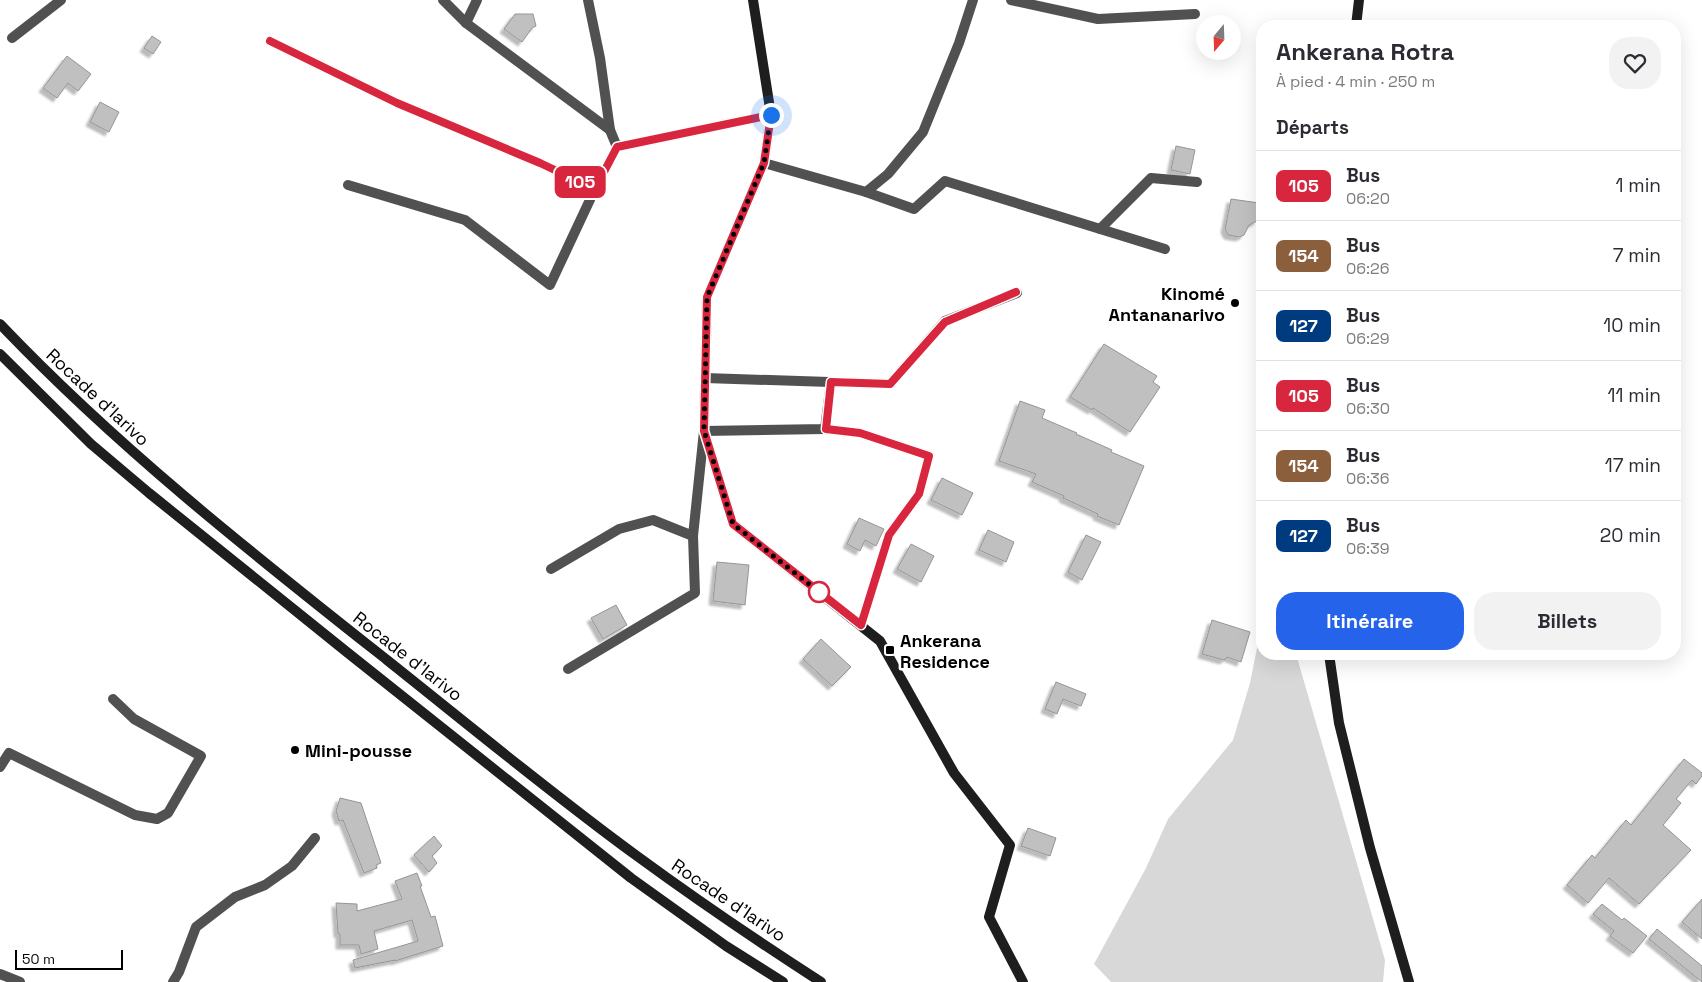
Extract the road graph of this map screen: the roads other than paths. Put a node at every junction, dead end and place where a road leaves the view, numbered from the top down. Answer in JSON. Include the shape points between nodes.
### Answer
{"nodes":[{"id":1,"x":62,"y":0,"type":"edge"},
{"id":2,"x":443,"y":0,"type":"edge"},
{"id":3,"x":477,"y":0,"type":"edge"},
{"id":4,"x":588,"y":0,"type":"edge"},
{"id":5,"x":753,"y":0,"type":"edge"},
{"id":6,"x":973,"y":0,"type":"edge"},
{"id":7,"x":1011,"y":0,"type":"edge"},
{"id":8,"x":1359,"y":0,"type":"edge"},
{"id":9,"x":1195,"y":14,"type":"dead end"},
{"id":10,"x":1357,"y":20,"type":"edge"},
{"id":11,"x":466,"y":23,"type":"junction"},
{"id":12,"x":12,"y":38,"type":"dead end"},
{"id":13,"x":270,"y":41,"type":"dead end"},
{"id":14,"x":771,"y":115,"type":"junction"},
{"id":15,"x":610,"y":130,"type":"junction"},
{"id":16,"x":617,"y":147,"type":"junction"},
{"id":17,"x":764,"y":163,"type":"junction"},
{"id":18,"x":1197,"y":182,"type":"dead end"},
{"id":19,"x":348,"y":185,"type":"dead end"},
{"id":20,"x":595,"y":189,"type":"junction"},
{"id":21,"x":866,"y":192,"type":"junction"},
{"id":22,"x":1100,"y":229,"type":"junction"},
{"id":23,"x":1165,"y":249,"type":"dead end"},
{"id":24,"x":1016,"y":292,"type":"dead end"},
{"id":25,"x":0,"y":324,"type":"edge"},
{"id":26,"x":0,"y":354,"type":"edge"},
{"id":27,"x":705,"y":378,"type":"junction"},
{"id":28,"x":831,"y":382,"type":"junction"},
{"id":29,"x":826,"y":429,"type":"junction"},
{"id":30,"x":704,"y":431,"type":"junction"},
{"id":31,"x":694,"y":536,"type":"junction"},
{"id":32,"x":551,"y":569,"type":"dead end"},
{"id":33,"x":861,"y":625,"type":"junction"},
{"id":34,"x":1330,"y":660,"type":"edge"},
{"id":35,"x":568,"y":670,"type":"dead end"},
{"id":36,"x":113,"y":700,"type":"dead end"},
{"id":37,"x":0,"y":767,"type":"edge"},
{"id":38,"x":315,"y":838,"type":"dead end"},
{"id":39,"x":0,"y":974,"type":"edge"},
{"id":40,"x":20,"y":982,"type":"edge"},
{"id":41,"x":173,"y":982,"type":"edge"},
{"id":42,"x":783,"y":982,"type":"edge"},
{"id":43,"x":821,"y":982,"type":"edge"},
{"id":44,"x":1023,"y":982,"type":"edge"},
{"id":45,"x":1409,"y":982,"type":"edge"}],
"edges":[{"from":1,"to":12,"type":"street"},
{"from":2,"to":11,"type":"street"},
{"from":3,"to":11,"type":"street"},
{"from":4,"to":15,"type":"street"},
{"from":5,"to":14,"type":"main road"},
{"from":6,"to":21,"type":"street","via":[[923,132],[888,174]]},
{"from":7,"to":9,"type":"street","via":[[1098,19]]},
{"from":8,"to":10,"type":"main road"},
{"from":11,"to":15,"type":"street"},
{"from":13,"to":20,"type":"street","via":[[397,103]]},
{"from":14,"to":16,"type":"street"},
{"from":14,"to":17,"type":"main road"},
{"from":15,"to":16,"type":"street"},
{"from":16,"to":20,"type":"street"},
{"from":17,"to":21,"type":"street"},
{"from":17,"to":27,"type":"main road","via":[[707,297]]},
{"from":18,"to":22,"type":"street","via":[[1151,178]]},
{"from":19,"to":20,"type":"street","via":[[465,220],[550,286]]},
{"from":21,"to":22,"type":"street","via":[[914,209],[945,181]]},
{"from":22,"to":23,"type":"street"},
{"from":24,"to":28,"type":"street","via":[[945,322],[890,384]]},
{"from":25,"to":43,"type":"main road","name":"Rocade d'Iarivo","via":[[78,402],[179,493],[284,578],[636,855]]},
{"from":26,"to":42,"type":"main road","name":"Rocade d'Iarivo","via":[[98,450],[348,654],[631,878]]},
{"from":27,"to":28,"type":"street"},
{"from":27,"to":30,"type":"main road"},
{"from":28,"to":29,"type":"street"},
{"from":29,"to":30,"type":"street"},
{"from":29,"to":33,"type":"street","via":[[860,433],[929,456],[919,494],[889,535]]},
{"from":30,"to":31,"type":"street"},
{"from":30,"to":33,"type":"main road","via":[[733,524]]},
{"from":31,"to":32,"type":"street","via":[[653,520],[619,529]]},
{"from":31,"to":35,"type":"street","via":[[695,593]]},
{"from":33,"to":44,"type":"main road","via":[[880,641],[954,773],[1010,845],[989,917]]},
{"from":34,"to":45,"type":"main road","via":[[1339,723],[1370,848]]},
{"from":36,"to":37,"type":"street","via":[[134,719],[201,756],[168,813],[157,818],[135,815],[9,753]]},
{"from":38,"to":41,"type":"street","via":[[292,866],[265,884],[235,897],[196,927]]},
{"from":39,"to":40,"type":"street"}]}
